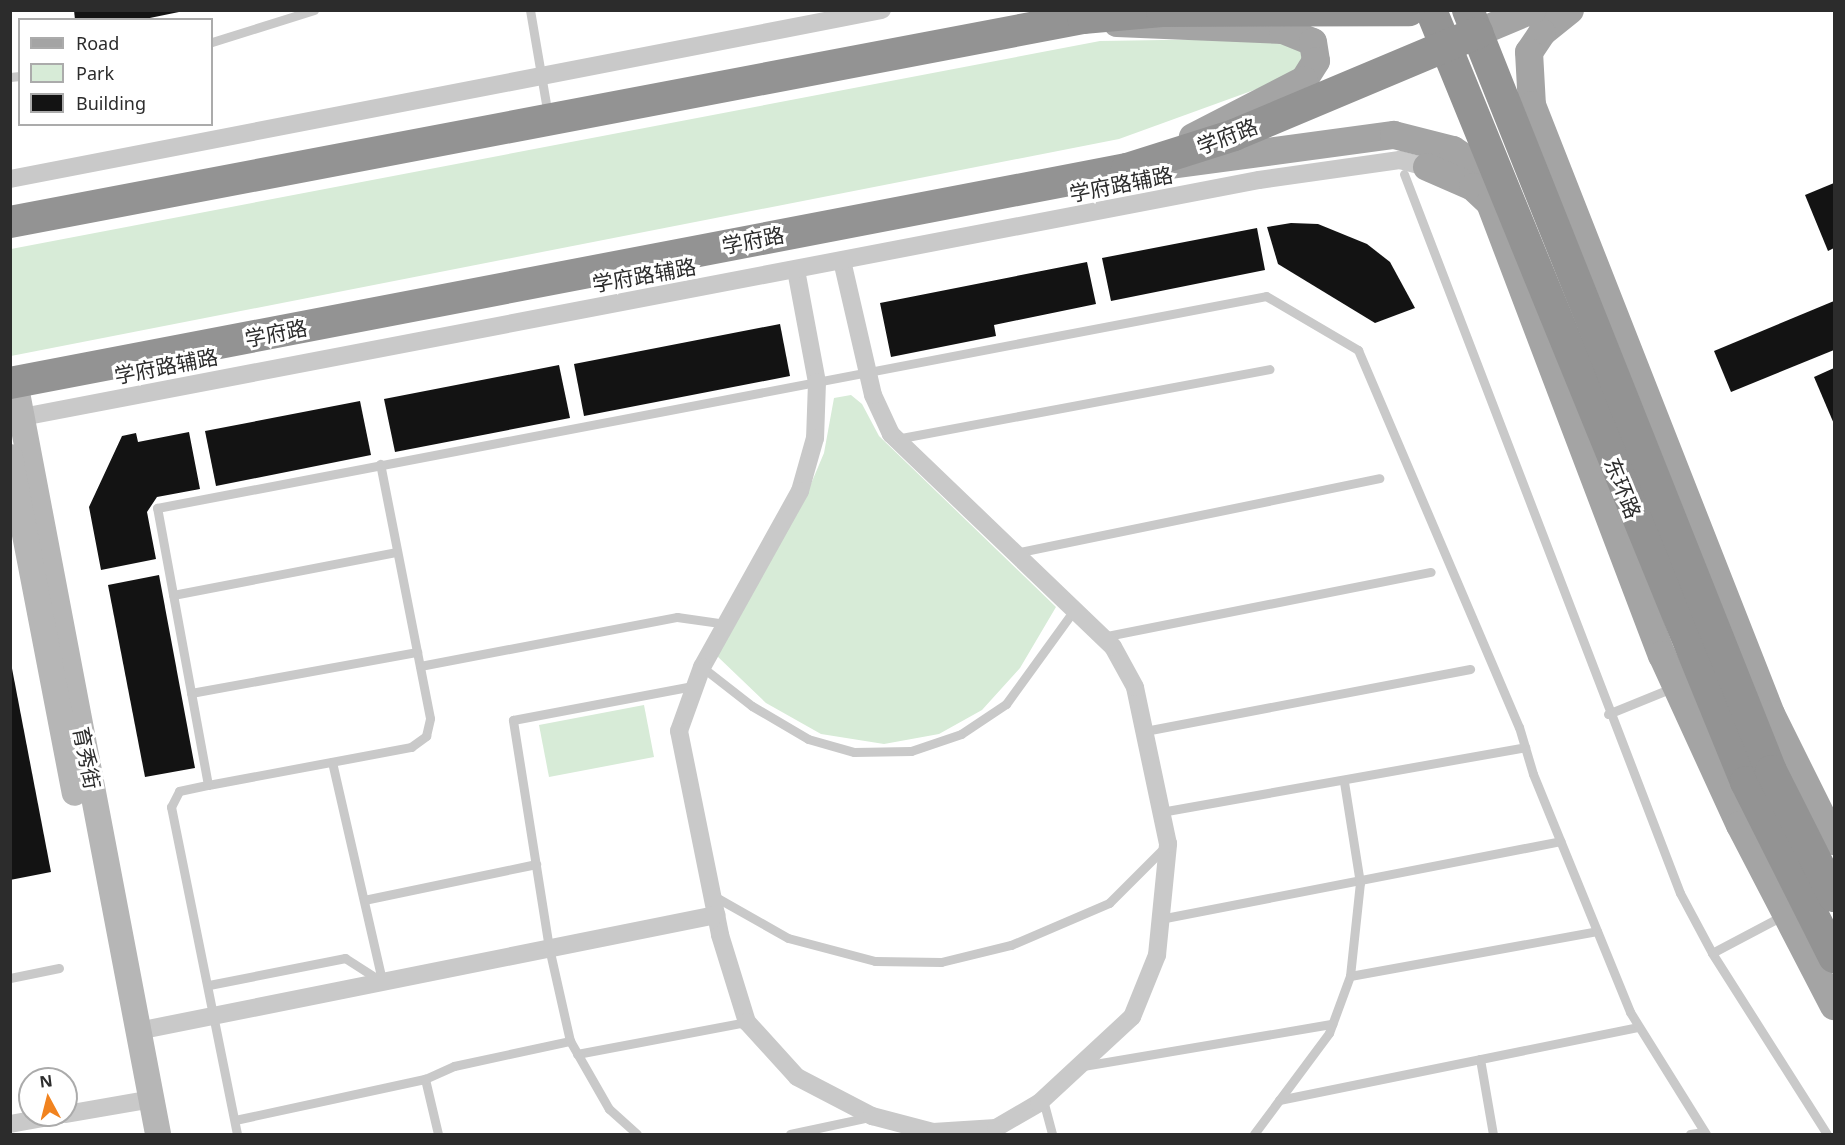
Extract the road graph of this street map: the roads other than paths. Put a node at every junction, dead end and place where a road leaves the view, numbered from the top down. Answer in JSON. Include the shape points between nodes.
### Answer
{"nodes":[{"id":1,"x":314,"y":10,"type":"edge"},
{"id":2,"x":530,"y":10,"type":"edge"},
{"id":3,"x":882,"y":10,"type":"edge"},
{"id":4,"x":1409,"y":10,"type":"edge"},
{"id":5,"x":1431,"y":10,"type":"edge"},
{"id":6,"x":1532,"y":10,"type":"edge"},
{"id":7,"x":1570,"y":10,"type":"edge"},
{"id":8,"x":1071,"y":14,"type":"edge"},
{"id":9,"x":1473,"y":22,"type":"edge"},
{"id":10,"x":213,"y":42,"type":"edge"},
{"id":11,"x":1444,"y":45,"type":"junction"},
{"id":12,"x":541,"y":77,"type":"junction"},
{"id":13,"x":548,"y":117,"type":"junction"},
{"id":14,"x":1127,"y":169,"type":"junction"},
{"id":15,"x":1416,"y":170,"type":"junction"},
{"id":16,"x":10,"y":179,"type":"edge"},
{"id":17,"x":1503,"y":183,"type":"junction"},
{"id":18,"x":10,"y":222,"type":"edge"},
{"id":19,"x":842,"y":261,"type":"junction"},
{"id":20,"x":796,"y":270,"type":"junction"},
{"id":21,"x":1269,"y":369,"type":"dead end"},
{"id":22,"x":868,"y":372,"type":"junction"},
{"id":23,"x":817,"y":382,"type":"junction"},
{"id":24,"x":13,"y":383,"type":"edge"},
{"id":25,"x":16,"y":418,"type":"edge"},
{"id":26,"x":896,"y":439,"type":"junction"},
{"id":27,"x":10,"y":458,"type":"edge"},
{"id":28,"x":380,"y":464,"type":"junction"},
{"id":29,"x":1379,"y":478,"type":"dead end"},
{"id":30,"x":397,"y":552,"type":"junction"},
{"id":31,"x":1015,"y":553,"type":"junction"},
{"id":32,"x":1431,"y":572,"type":"dead end"},
{"id":33,"x":173,"y":595,"type":"junction"},
{"id":34,"x":1074,"y":610,"type":"junction"},
{"id":35,"x":726,"y":624,"type":"junction"},
{"id":36,"x":1102,"y":637,"type":"junction"},
{"id":37,"x":417,"y":652,"type":"junction"},
{"id":38,"x":420,"y":666,"type":"junction"},
{"id":39,"x":702,"y":667,"type":"junction"},
{"id":40,"x":1470,"y":669,"type":"dead end"},
{"id":41,"x":693,"y":686,"type":"junction"},
{"id":42,"x":1677,"y":686,"type":"junction"},
{"id":43,"x":191,"y":693,"type":"junction"},
{"id":44,"x":1608,"y":714,"type":"junction"},
{"id":45,"x":1144,"y":731,"type":"junction"},
{"id":46,"x":1525,"y":747,"type":"junction"},
{"id":47,"x":332,"y":762,"type":"junction"},
{"id":48,"x":1344,"y":782,"type":"junction"},
{"id":49,"x":208,"y":785,"type":"junction"},
{"id":50,"x":1161,"y":812,"type":"junction"},
{"id":51,"x":1560,"y":841,"type":"junction"},
{"id":52,"x":1834,"y":841,"type":"edge"},
{"id":53,"x":1168,"y":844,"type":"junction"},
{"id":54,"x":536,"y":864,"type":"junction"},
{"id":55,"x":1360,"y":883,"type":"junction"},
{"id":56,"x":711,"y":895,"type":"junction"},
{"id":57,"x":364,"y":900,"type":"junction"},
{"id":58,"x":1810,"y":906,"type":"edge"},
{"id":59,"x":716,"y":915,"type":"junction"},
{"id":60,"x":1160,"y":919,"type":"junction"},
{"id":61,"x":1597,"y":931,"type":"junction"},
{"id":62,"x":549,"y":948,"type":"junction"},
{"id":63,"x":1712,"y":953,"type":"junction"},
{"id":64,"x":1834,"y":957,"type":"edge"},
{"id":65,"x":59,"y":968,"type":"dead end"},
{"id":66,"x":1350,"y":976,"type":"junction"},
{"id":67,"x":10,"y":978,"type":"edge"},
{"id":68,"x":382,"y":981,"type":"junction"},
{"id":69,"x":209,"y":985,"type":"junction"},
{"id":70,"x":1834,"y":1006,"type":"edge"},
{"id":71,"x":215,"y":1014,"type":"junction"},
{"id":72,"x":747,"y":1022,"type":"junction"},
{"id":73,"x":1332,"y":1024,"type":"junction"},
{"id":74,"x":1639,"y":1027,"type":"junction"},
{"id":75,"x":138,"y":1031,"type":"junction"},
{"id":76,"x":570,"y":1041,"type":"junction"},
{"id":77,"x":577,"y":1054,"type":"junction"},
{"id":78,"x":1480,"y":1059,"type":"junction"},
{"id":79,"x":1083,"y":1066,"type":"junction"},
{"id":80,"x":425,"y":1079,"type":"junction"},
{"id":81,"x":143,"y":1100,"type":"junction"},
{"id":82,"x":1043,"y":1100,"type":"junction"},
{"id":83,"x":1279,"y":1100,"type":"junction"},
{"id":84,"x":78,"y":1112,"type":"edge"},
{"id":85,"x":872,"y":1116,"type":"junction"},
{"id":86,"x":235,"y":1120,"type":"junction"},
{"id":87,"x":942,"y":1133,"type":"edge"},
{"id":88,"x":1705,"y":1133,"type":"edge"},
{"id":89,"x":141,"y":1134,"type":"edge"},
{"id":90,"x":158,"y":1134,"type":"edge"},
{"id":91,"x":237,"y":1134,"type":"edge"},
{"id":92,"x":438,"y":1134,"type":"edge"},
{"id":93,"x":637,"y":1134,"type":"edge"},
{"id":94,"x":790,"y":1134,"type":"edge"},
{"id":95,"x":1052,"y":1134,"type":"edge"},
{"id":96,"x":1254,"y":1134,"type":"edge"},
{"id":97,"x":1492,"y":1134,"type":"edge"},
{"id":98,"x":1690,"y":1134,"type":"edge"},
{"id":99,"x":1827,"y":1134,"type":"edge"}],
"edges":[{"from":1,"to":10,"type":"lane"},
{"from":2,"to":12,"type":"lane"},
{"from":3,"to":12,"type":"street"},
{"from":4,"to":8,"type":"highway"},
{"from":5,"to":11,"type":"highway","name":"东环路"},
{"from":6,"to":9,"type":"main road"},
{"from":7,"to":52,"type":"main road","via":[[1542,33],[1528,52],[1532,105],[1770,714]]},
{"from":8,"to":13,"type":"highway","via":[[1003,31]]},
{"from":8,"to":14,"type":"main road","via":[[1186,30],[1298,32],[1313,42],[1317,51],[1305,80],[1277,98]]},
{"from":9,"to":11,"type":"highway","name":"学府路"},
{"from":9,"to":58,"type":"highway","name":"东环路","via":[[1770,771]]},
{"from":11,"to":14,"type":"highway","name":"学府路","via":[[1234,135]]},
{"from":11,"to":17,"type":"highway","name":"东环路"},
{"from":12,"to":13,"type":"lane"},
{"from":12,"to":16,"type":"street"},
{"from":13,"to":18,"type":"highway"},
{"from":14,"to":17,"type":"main road","via":[[1234,161],[1351,137],[1394,135],[1453,150]]},
{"from":14,"to":24,"type":"highway","name":"学府路"},
{"from":15,"to":19,"type":"street","name":"学府路辅路","via":[[1400,160],[1326,169]]},
{"from":15,"to":42,"type":"main road","via":[[1473,187],[1490,203]]},
{"from":15,"to":44,"type":"lane"},
{"from":17,"to":58,"type":"highway","name":"东环路","via":[[1701,676]]},
{"from":19,"to":20,"type":"street","name":"学府路辅路"},
{"from":19,"to":22,"type":"street"},
{"from":20,"to":23,"type":"street"},
{"from":20,"to":25,"type":"street","name":"学府路辅路"},
{"from":21,"to":26,"type":"lane"},
{"from":22,"to":23,"type":"lane"},
{"from":22,"to":26,"type":"street"},
{"from":22,"to":46,"type":"lane","via":[[1266,296],[1358,350]]},
{"from":23,"to":28,"type":"lane"},
{"from":23,"to":35,"type":"street","via":[[815,438],[800,491]]},
{"from":24,"to":25,"type":"street","name":"育秀街"},
{"from":25,"to":75,"type":"street","name":"育秀街"},
{"from":26,"to":31,"type":"street"},
{"from":27,"to":81,"type":"street","name":"育秀街"},
{"from":28,"to":30,"type":"lane"},
{"from":28,"to":33,"type":"lane","via":[[157,508]]},
{"from":29,"to":31,"type":"lane"},
{"from":30,"to":33,"type":"lane"},
{"from":30,"to":37,"type":"lane"},
{"from":31,"to":34,"type":"street"},
{"from":32,"to":36,"type":"lane"},
{"from":33,"to":43,"type":"lane"},
{"from":34,"to":36,"type":"street"},
{"from":34,"to":39,"type":"lane","via":[[1006,704],[961,734],[911,751],[854,752],[808,739],[752,706]]},
{"from":35,"to":38,"type":"lane","via":[[677,616]]},
{"from":35,"to":39,"type":"street"},
{"from":36,"to":45,"type":"street","via":[[1135,687]]},
{"from":37,"to":38,"type":"lane"},
{"from":37,"to":43,"type":"lane"},
{"from":38,"to":47,"type":"lane","via":[[430,718],[426,736],[411,747]]},
{"from":39,"to":41,"type":"street"},
{"from":40,"to":45,"type":"lane"},
{"from":41,"to":54,"type":"lane","via":[[513,720]]},
{"from":41,"to":56,"type":"street","via":[[679,731]]},
{"from":42,"to":44,"type":"lane"},
{"from":42,"to":58,"type":"main road"},
{"from":43,"to":49,"type":"lane"},
{"from":44,"to":63,"type":"lane","via":[[1680,893]]},
{"from":45,"to":50,"type":"street"},
{"from":46,"to":48,"type":"lane"},
{"from":46,"to":51,"type":"lane"},
{"from":47,"to":49,"type":"lane"},
{"from":47,"to":57,"type":"lane"},
{"from":48,"to":50,"type":"lane"},
{"from":48,"to":55,"type":"lane"},
{"from":49,"to":69,"type":"lane","via":[[179,791],[171,807]]},
{"from":50,"to":53,"type":"street"},
{"from":51,"to":55,"type":"lane"},
{"from":51,"to":61,"type":"lane"},
{"from":53,"to":56,"type":"lane","via":[[1109,903],[1011,945],[941,962],[874,961],[788,938]]},
{"from":53,"to":60,"type":"street"},
{"from":54,"to":57,"type":"lane"},
{"from":54,"to":62,"type":"lane"},
{"from":55,"to":60,"type":"lane"},
{"from":55,"to":66,"type":"lane"},
{"from":56,"to":59,"type":"street"},
{"from":57,"to":68,"type":"lane"},
{"from":58,"to":63,"type":"lane"},
{"from":58,"to":64,"type":"highway","name":"东环路"},
{"from":58,"to":70,"type":"main road"},
{"from":59,"to":62,"type":"street"},
{"from":59,"to":72,"type":"street"},
{"from":60,"to":79,"type":"street","via":[[1157,955],[1132,1017]]},
{"from":61,"to":66,"type":"lane"},
{"from":61,"to":74,"type":"lane"},
{"from":62,"to":68,"type":"street"},
{"from":62,"to":76,"type":"lane"},
{"from":63,"to":99,"type":"lane"},
{"from":65,"to":67,"type":"lane"},
{"from":66,"to":73,"type":"lane"},
{"from":68,"to":69,"type":"lane","via":[[345,958]]},
{"from":68,"to":71,"type":"street"},
{"from":69,"to":71,"type":"lane"},
{"from":71,"to":75,"type":"street"},
{"from":71,"to":86,"type":"lane"},
{"from":72,"to":77,"type":"lane"},
{"from":72,"to":85,"type":"street","via":[[797,1077]]},
{"from":73,"to":79,"type":"lane"},
{"from":73,"to":83,"type":"lane"},
{"from":74,"to":78,"type":"lane"},
{"from":74,"to":88,"type":"lane"},
{"from":75,"to":81,"type":"street","name":"育秀街"},
{"from":76,"to":77,"type":"lane"},
{"from":76,"to":80,"type":"lane","via":[[454,1066]]},
{"from":77,"to":93,"type":"lane","via":[[609,1109]]},
{"from":78,"to":83,"type":"lane"},
{"from":78,"to":97,"type":"lane"},
{"from":79,"to":82,"type":"street"},
{"from":80,"to":86,"type":"lane"},
{"from":80,"to":92,"type":"lane"},
{"from":81,"to":84,"type":"street"},
{"from":81,"to":89,"type":"street","name":"育秀街"},
{"from":81,"to":90,"type":"street","name":"育秀街"},
{"from":82,"to":87,"type":"street","via":[[996,1128]]},
{"from":82,"to":95,"type":"lane"},
{"from":83,"to":96,"type":"lane"},
{"from":85,"to":87,"type":"street"},
{"from":85,"to":94,"type":"lane"},
{"from":86,"to":91,"type":"lane"},
{"from":88,"to":98,"type":"lane"}]}
